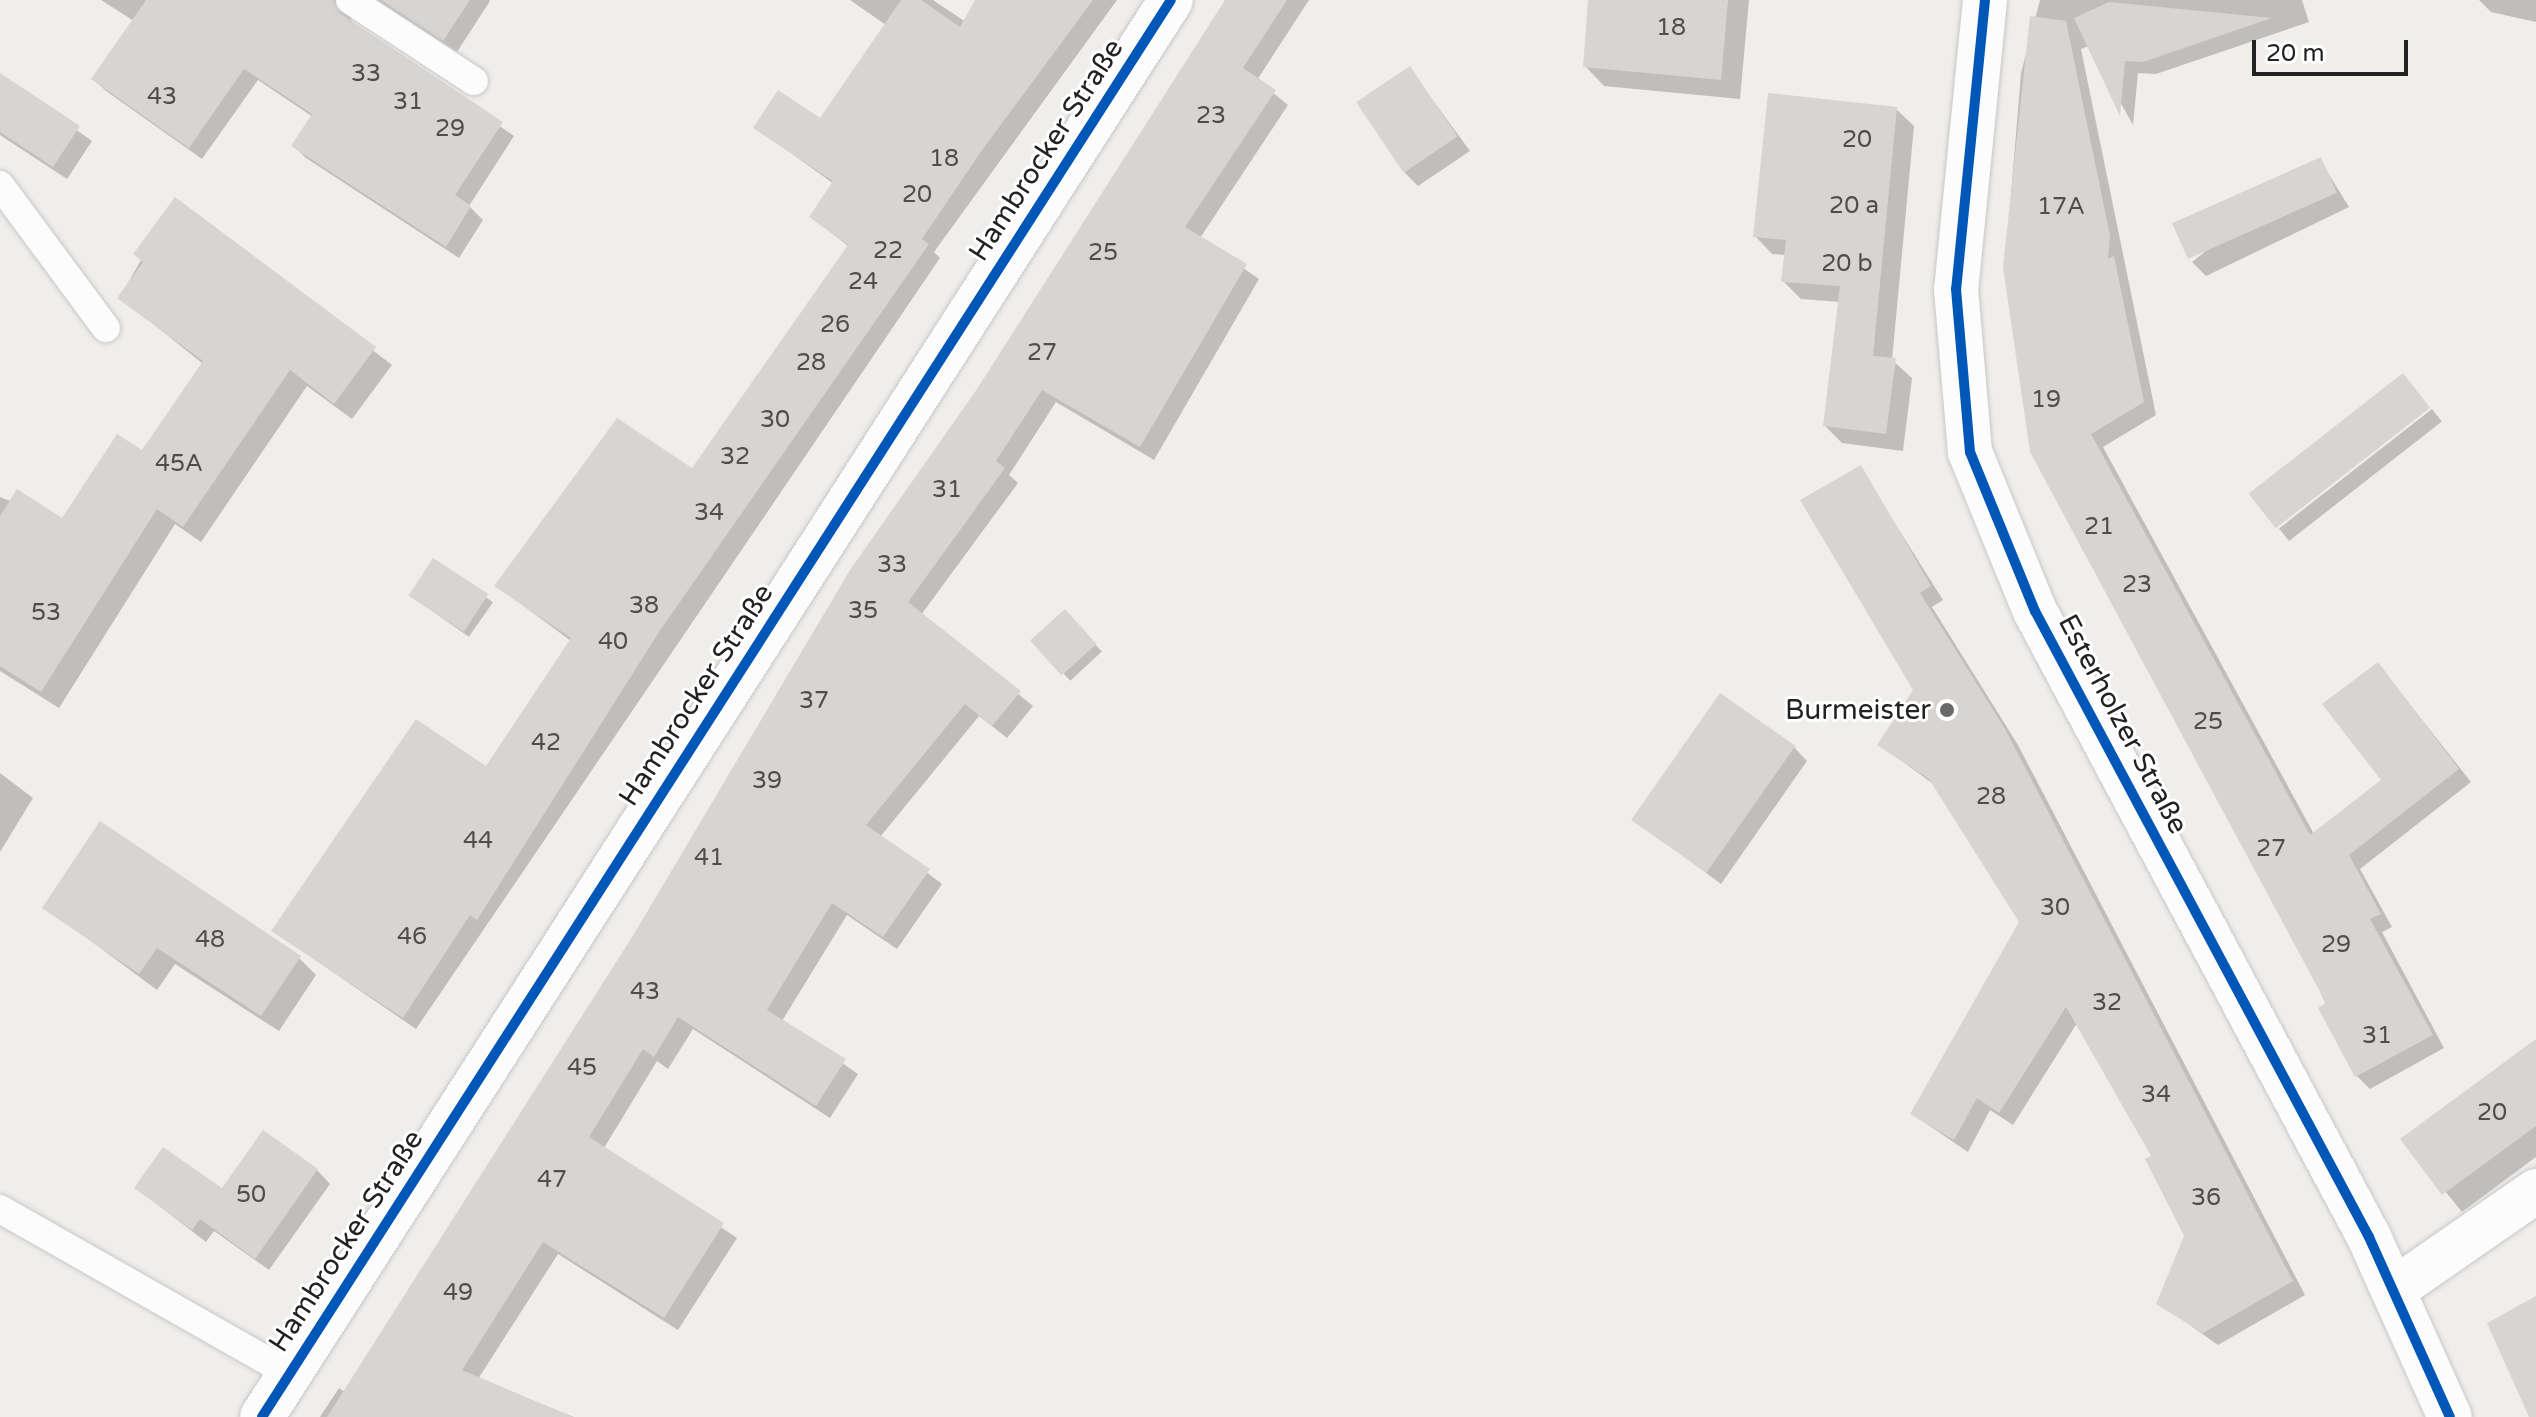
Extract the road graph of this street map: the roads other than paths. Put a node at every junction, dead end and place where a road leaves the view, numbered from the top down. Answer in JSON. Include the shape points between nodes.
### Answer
{"nodes":[{"id":1,"x":350,"y":0,"type":"edge"},
{"id":2,"x":1171,"y":0,"type":"edge"},
{"id":3,"x":1985,"y":0,"type":"edge"},
{"id":4,"x":474,"y":81,"type":"dead end"},
{"id":5,"x":0,"y":185,"type":"edge"},
{"id":6,"x":106,"y":328,"type":"dead end"},
{"id":7,"x":2536,"y":1191,"type":"edge"},
{"id":8,"x":0,"y":1209,"type":"edge"},
{"id":9,"x":2395,"y":1289,"type":"junction"},
{"id":10,"x":290,"y":1374,"type":"junction"},
{"id":11,"x":262,"y":1417,"type":"edge"},
{"id":12,"x":2450,"y":1417,"type":"edge"}],
"edges":[{"from":1,"to":4,"type":"lane"},
{"from":2,"to":10,"type":"street","name":"Hambrocker Straße"},
{"from":3,"to":9,"type":"street","name":"Esterholzer Straße","via":[[1956,289],[1970,452],[2035,611]]},
{"from":5,"to":6,"type":"lane"},
{"from":7,"to":9,"type":"street"},
{"from":8,"to":10,"type":"lane"},
{"from":9,"to":12,"type":"street","name":"Esterholzer Straße"},
{"from":10,"to":11,"type":"street","name":"Hambrocker Straße"}]}
